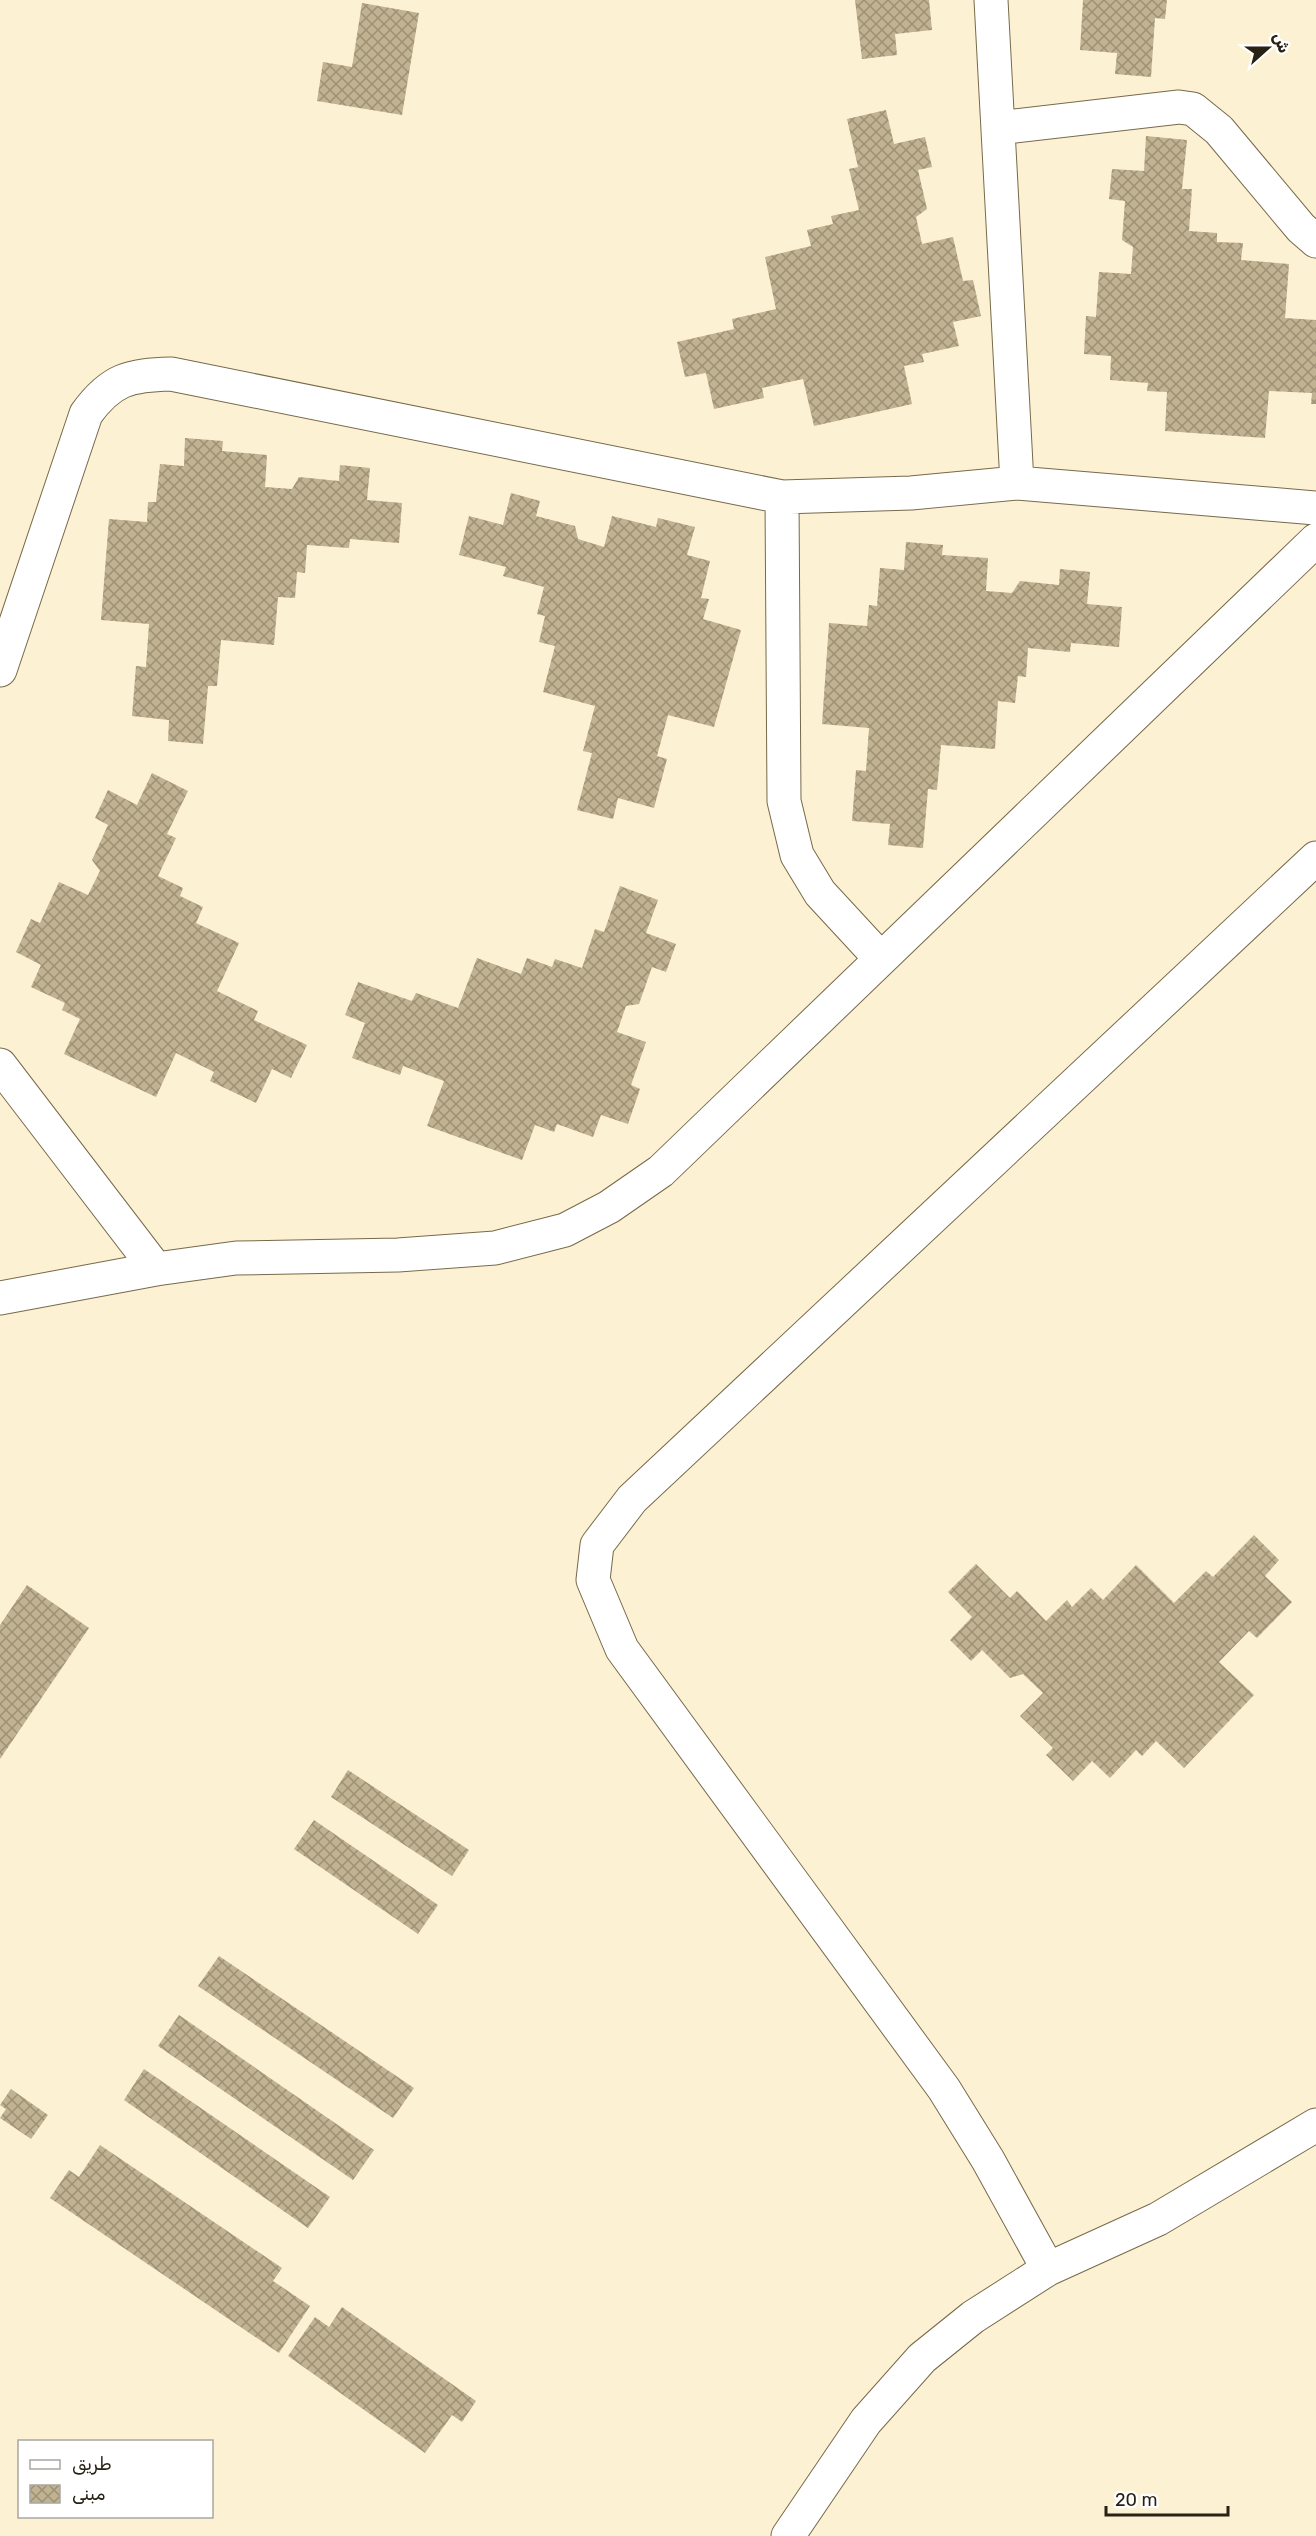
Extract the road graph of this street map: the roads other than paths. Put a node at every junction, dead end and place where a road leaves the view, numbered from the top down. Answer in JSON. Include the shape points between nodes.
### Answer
{"nodes":[{"id":1,"x":992,"y":0,"type":"edge"},
{"id":2,"x":998,"y":128,"type":"junction"},
{"id":3,"x":1316,"y":241,"type":"edge"},
{"id":4,"x":1017,"y":483,"type":"junction"},
{"id":5,"x":782,"y":496,"type":"junction"},
{"id":6,"x":1316,"y":508,"type":"edge"},
{"id":7,"x":1316,"y":540,"type":"edge"},
{"id":8,"x":0,"y":670,"type":"edge"},
{"id":9,"x":1316,"y":858,"type":"edge"},
{"id":10,"x":880,"y":959,"type":"junction"},
{"id":11,"x":0,"y":1065,"type":"edge"},
{"id":12,"x":156,"y":1269,"type":"junction"},
{"id":13,"x":0,"y":1298,"type":"edge"},
{"id":14,"x":1316,"y":2125,"type":"edge"},
{"id":15,"x":1048,"y":2269,"type":"junction"},
{"id":16,"x":788,"y":2536,"type":"edge"}],
"edges":[{"from":1,"to":2,"type":"street"},
{"from":2,"to":3,"type":"street","via":[[1179,107],[1193,109],[1219,130]]},
{"from":2,"to":4,"type":"street"},
{"from":4,"to":5,"type":"street","via":[[911,493]]},
{"from":4,"to":6,"type":"street"},
{"from":5,"to":8,"type":"street","via":[[171,374],[144,375],[106,389],[86,414]]},
{"from":5,"to":10,"type":"street","via":[[784,801],[797,855],[820,893]]},
{"from":7,"to":10,"type":"street"},
{"from":9,"to":15,"type":"street","via":[[632,1499],[597,1545],[593,1580],[622,1648],[944,2089]]},
{"from":10,"to":12,"type":"street","via":[[661,1171],[609,1207],[565,1230],[495,1248],[398,1255],[236,1258]]},
{"from":11,"to":12,"type":"street"},
{"from":12,"to":13,"type":"street"},
{"from":14,"to":15,"type":"street","via":[[1158,2219]]},
{"from":15,"to":16,"type":"street","via":[[973,2317],[922,2358],[866,2421]]}]}
